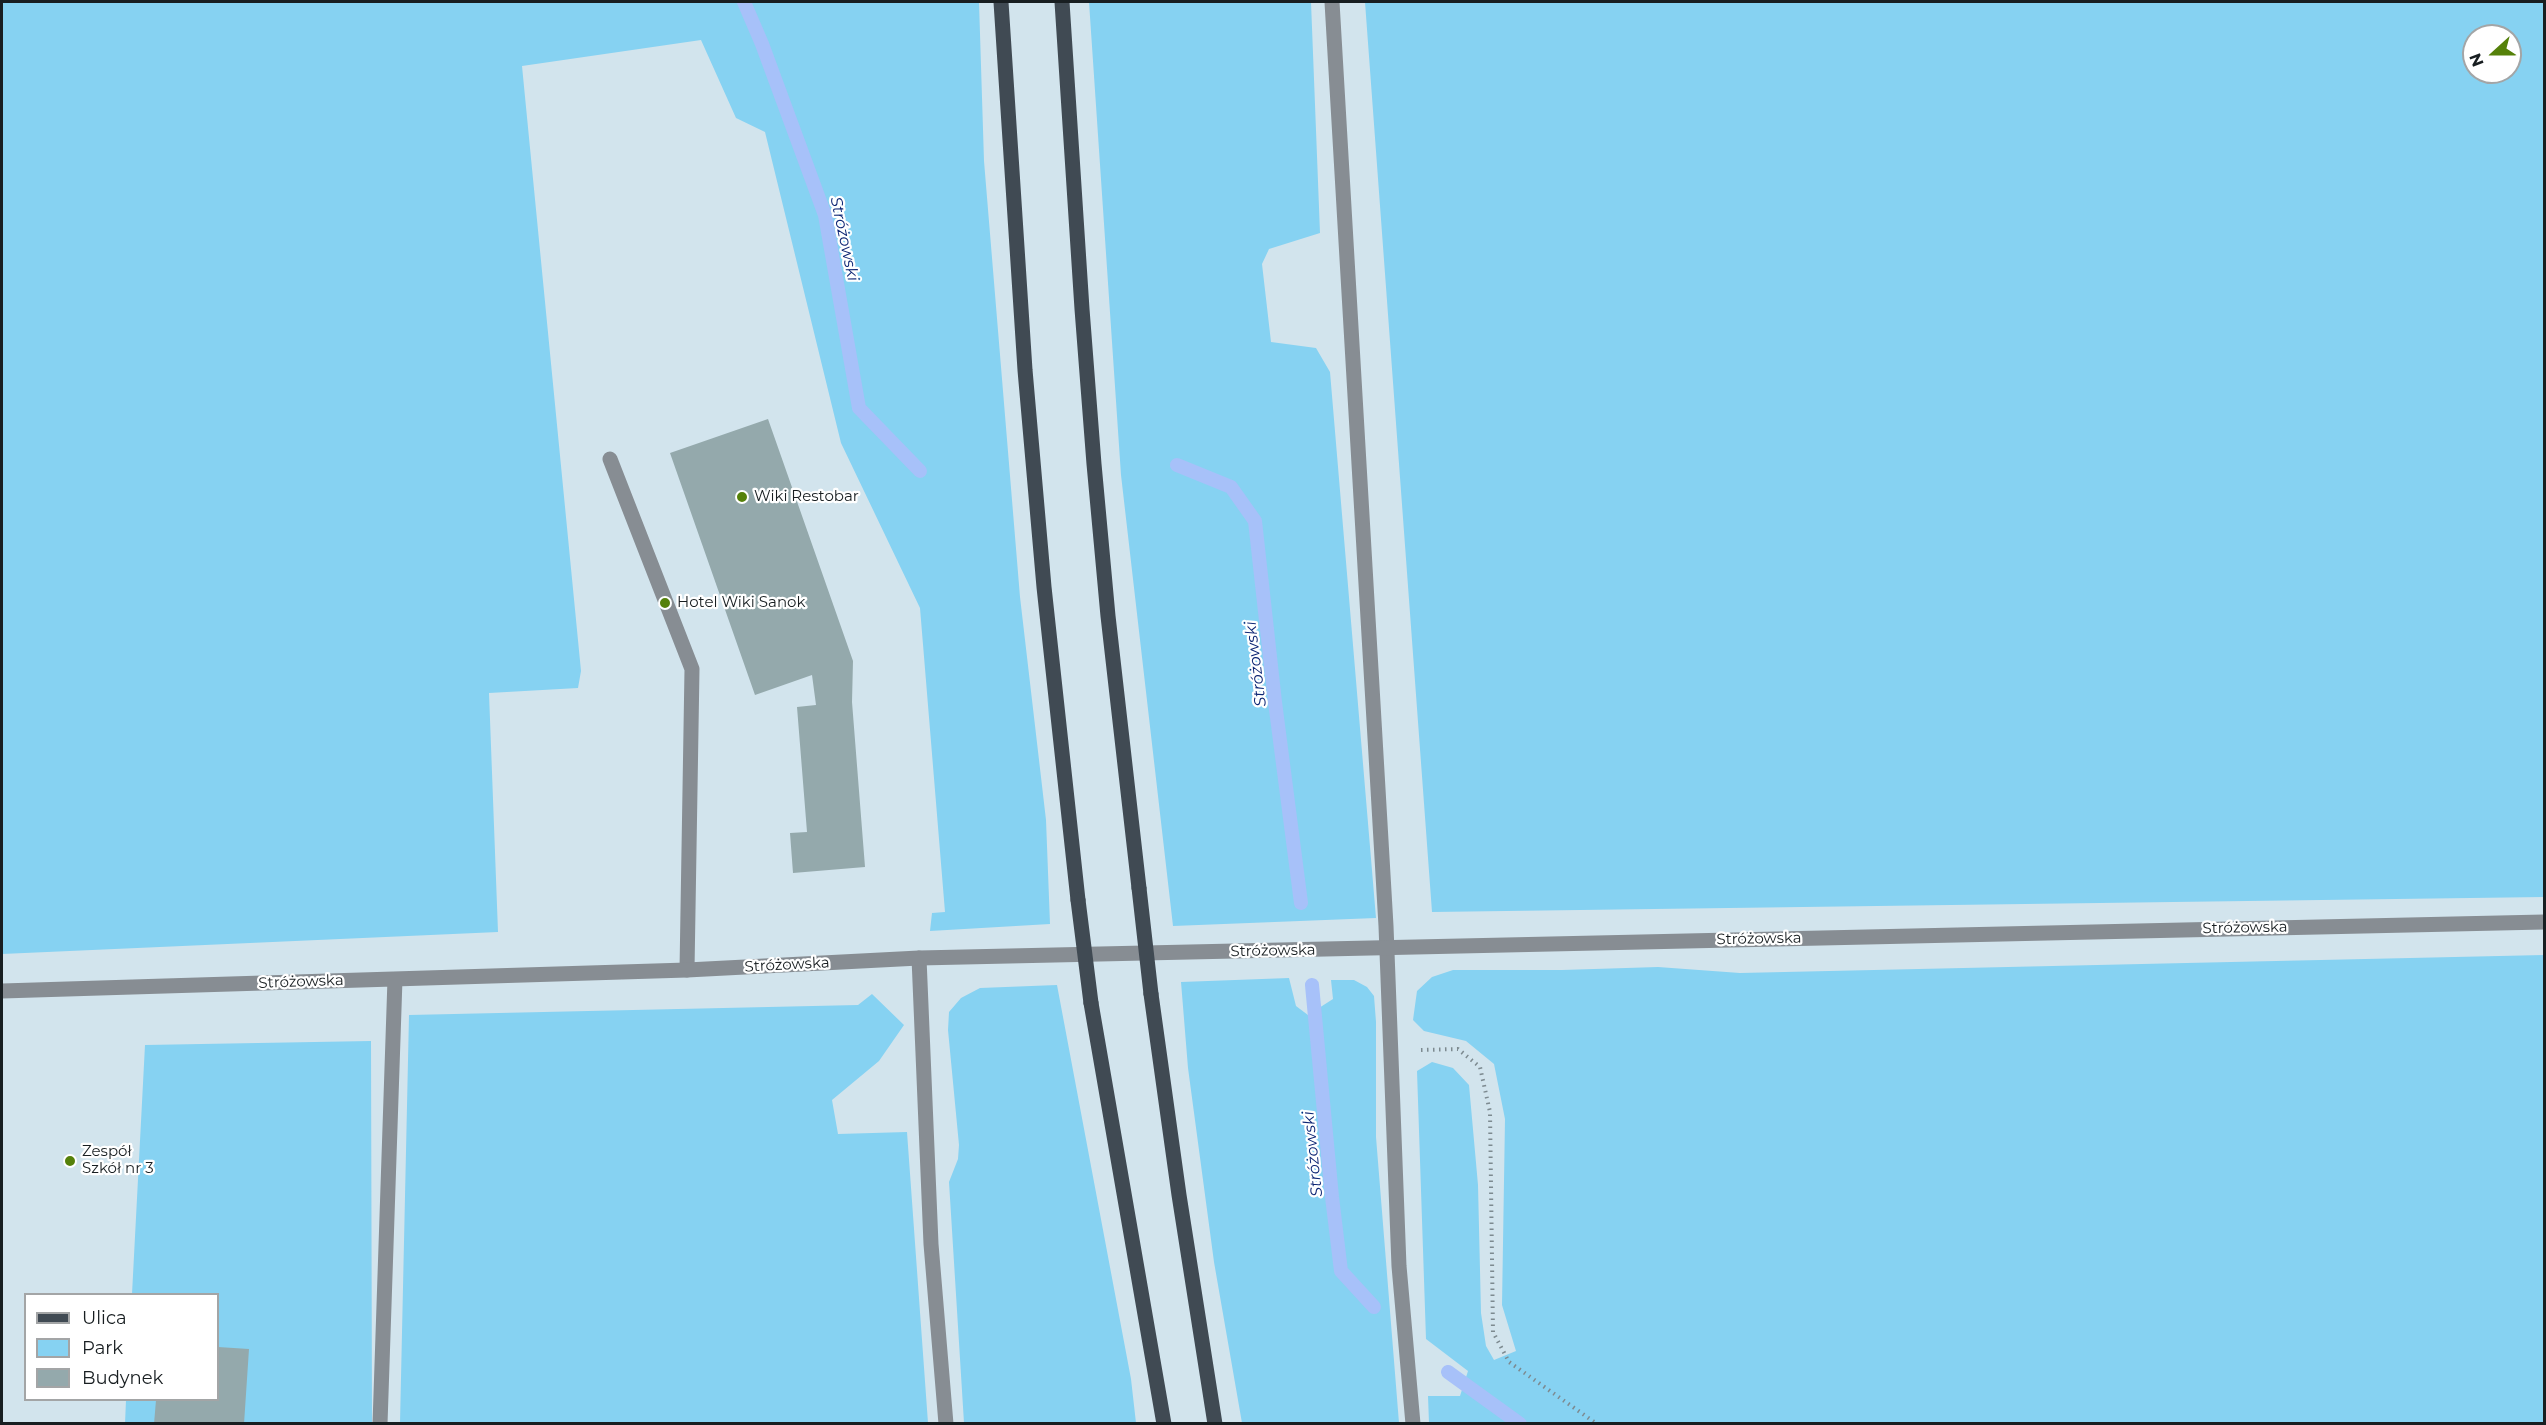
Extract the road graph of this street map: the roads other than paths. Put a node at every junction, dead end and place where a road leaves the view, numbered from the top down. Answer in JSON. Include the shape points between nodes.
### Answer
{"nodes":[{"id":1,"x":1001,"y":2,"type":"edge"},
{"id":2,"x":1062,"y":2,"type":"edge"},
{"id":3,"x":1332,"y":2,"type":"edge"},
{"id":4,"x":610,"y":459,"type":"dead end"},
{"id":5,"x":2544,"y":922,"type":"edge"},
{"id":6,"x":1386,"y":948,"type":"junction"},
{"id":7,"x":919,"y":958,"type":"junction"},
{"id":8,"x":687,"y":970,"type":"junction"},
{"id":9,"x":395,"y":979,"type":"junction"},
{"id":10,"x":2,"y":991,"type":"edge"},
{"id":11,"x":380,"y":1424,"type":"edge"},
{"id":12,"x":946,"y":1424,"type":"edge"},
{"id":13,"x":1164,"y":1424,"type":"edge"},
{"id":14,"x":1215,"y":1424,"type":"edge"},
{"id":15,"x":1413,"y":1424,"type":"edge"}],
"edges":[{"from":1,"to":13,"type":"main road","bridge":true,"via":[[1026,382],[1048,632],[1078,900],[1091,1003]]},
{"from":2,"to":14,"type":"main road","bridge":true,"via":[[1081,298],[1108,616],[1151,994]]},
{"from":3,"to":6,"type":"street"},
{"from":4,"to":8,"type":"street","via":[[692,669]]},
{"from":5,"to":6,"type":"street","name":"Stróżowska"},
{"from":6,"to":7,"type":"street","name":"Stróżowska"},
{"from":6,"to":15,"type":"street","via":[[1398,1266]]},
{"from":7,"to":8,"type":"street","name":"Stróżowska"},
{"from":7,"to":12,"type":"street","via":[[931,1244]]},
{"from":8,"to":9,"type":"street","name":"Stróżowska"},
{"from":9,"to":10,"type":"street","name":"Stróżowska"},
{"from":9,"to":11,"type":"street"}]}
